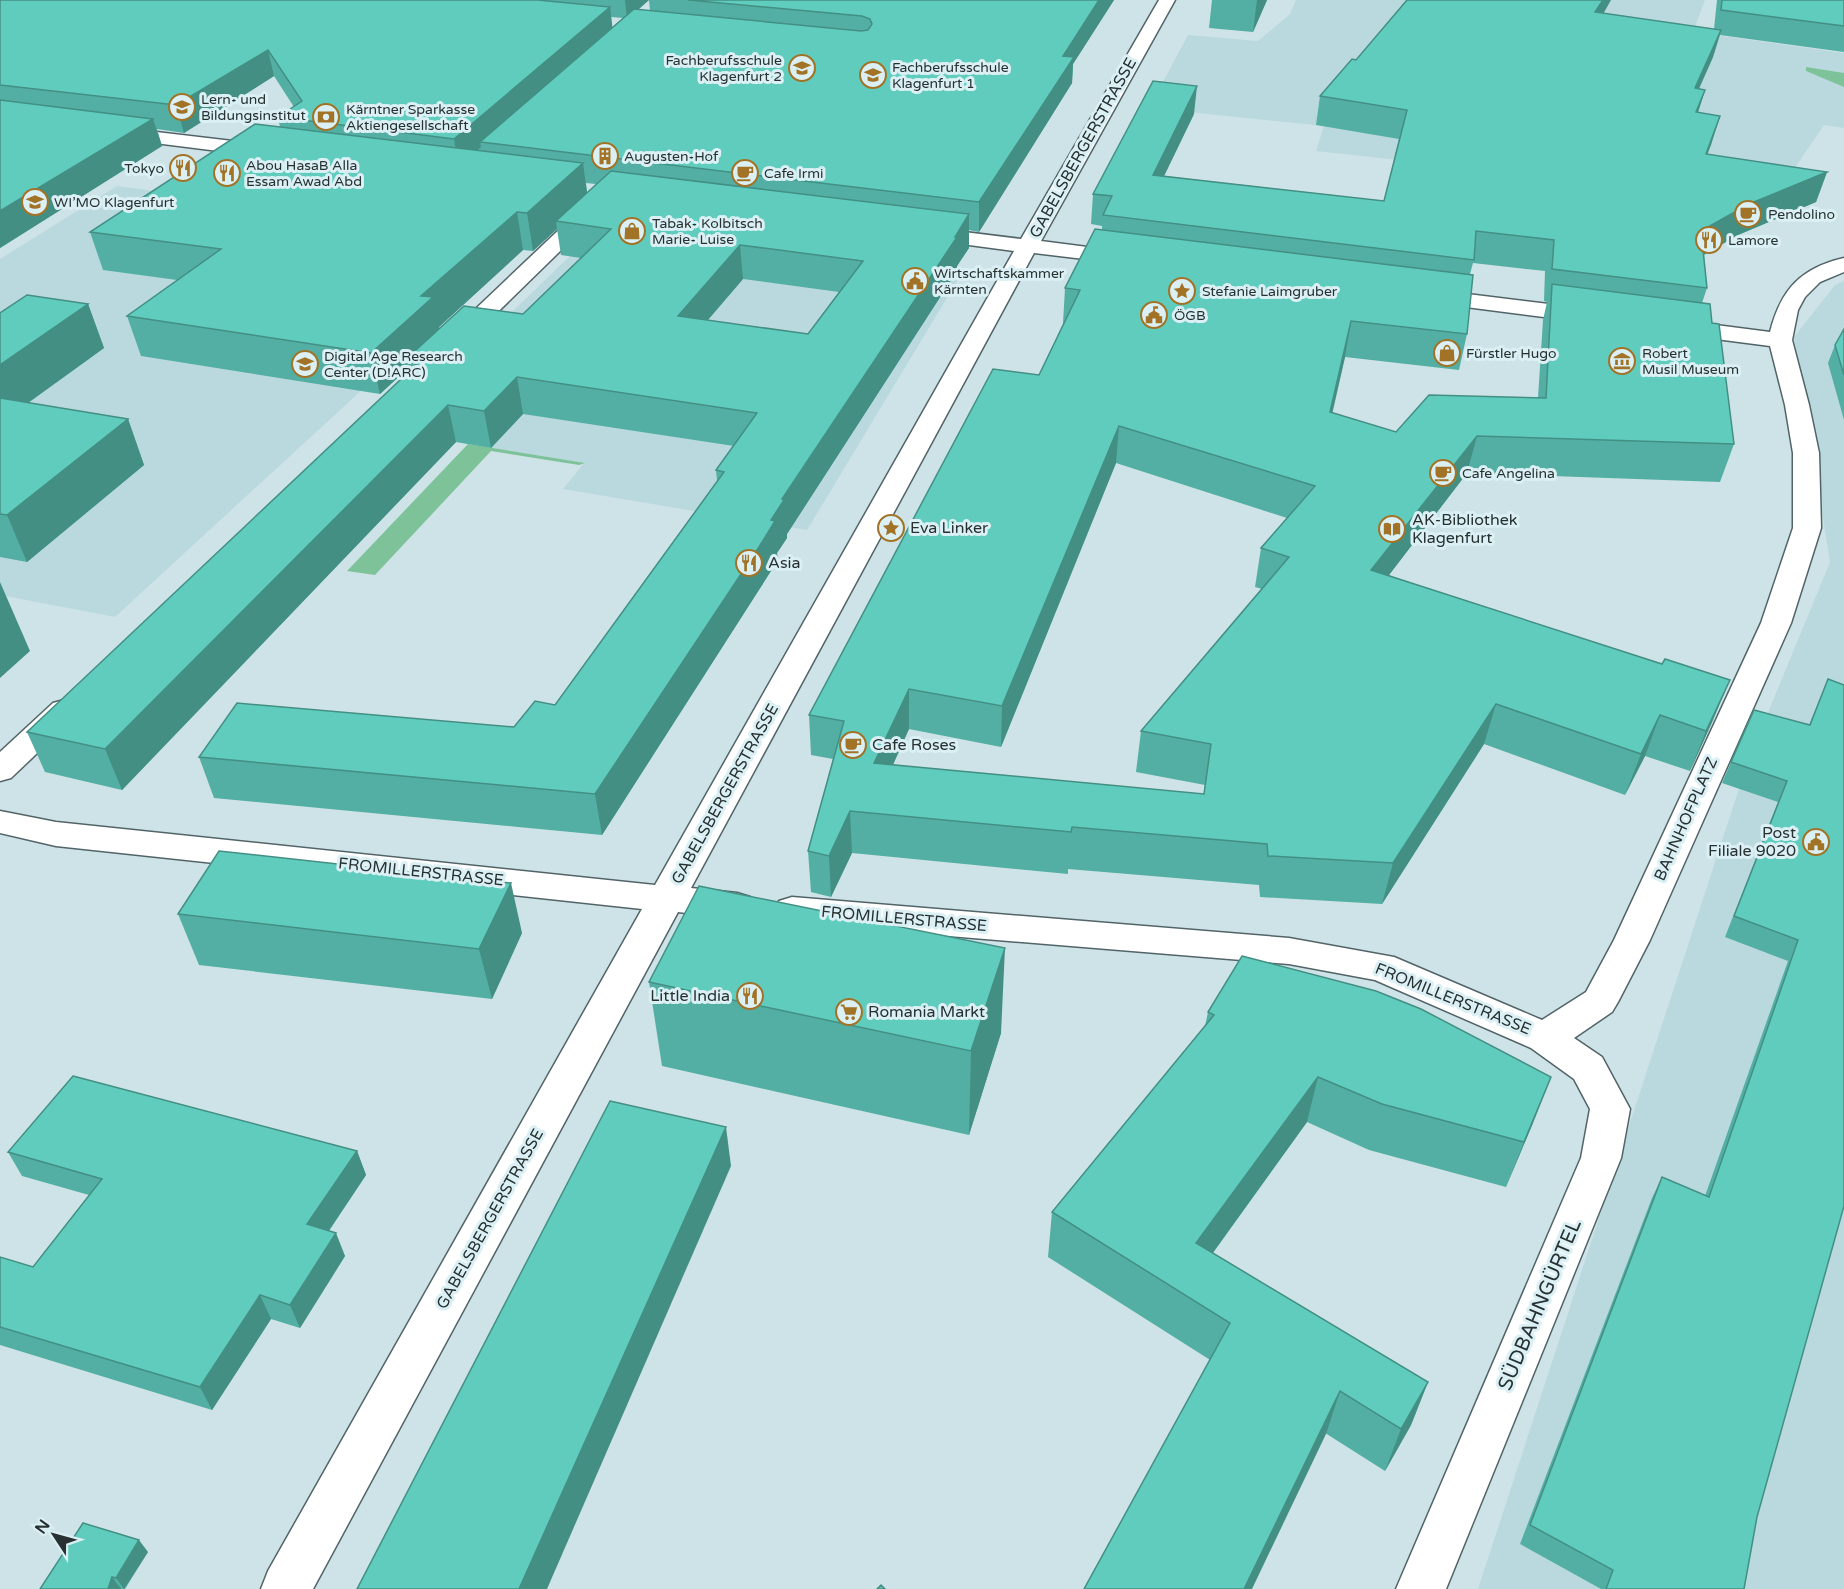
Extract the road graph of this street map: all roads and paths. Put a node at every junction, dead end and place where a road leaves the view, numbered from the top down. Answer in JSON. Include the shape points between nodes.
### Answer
{"nodes":[{"id":1,"x":1167,"y":0,"type":"edge"},
{"id":2,"x":101,"y":131,"type":"edge"},
{"id":3,"x":285,"y":154,"type":"edge"},
{"id":4,"x":597,"y":194,"type":"edge"},
{"id":5,"x":908,"y":231,"type":"edge"},
{"id":6,"x":1028,"y":246,"type":"junction"},
{"id":7,"x":1145,"y":261,"type":"edge"},
{"id":8,"x":1844,"y":264,"type":"edge"},
{"id":9,"x":1403,"y":293,"type":"edge"},
{"id":10,"x":1610,"y":319,"type":"edge"},
{"id":11,"x":1655,"y":324,"type":"edge"},
{"id":12,"x":1780,"y":340,"type":"junction"},
{"id":13,"x":437,"y":358,"type":"edge"},
{"id":14,"x":77,"y":697,"type":"edge"},
{"id":15,"x":0,"y":770,"type":"edge"},
{"id":16,"x":0,"y":822,"type":"edge"},
{"id":17,"x":668,"y":898,"type":"junction"},
{"id":18,"x":1545,"y":1038,"type":"junction"},
{"id":19,"x":286,"y":1589,"type":"edge"},
{"id":20,"x":1421,"y":1589,"type":"edge"}],
"edges":[{"from":1,"to":6,"type":"street","name":"GABELSBERGERSTRASSE"},
{"from":2,"to":3,"type":"street"},
{"from":4,"to":13,"type":"street"},
{"from":5,"to":6,"type":"street"},
{"from":6,"to":7,"type":"street"},
{"from":6,"to":17,"type":"street","name":"GABELSBERGERSTRASSE"},
{"from":8,"to":12,"type":"street","via":[[1812,277],[1796,294],[1787,310]]},
{"from":9,"to":10,"type":"street"},
{"from":11,"to":12,"type":"street"},
{"from":12,"to":18,"type":"street","name":"BAHNHOFPLATZ","via":[[1797,405],[1807,467],[1807,528],[1793,574],[1771,633],[1632,940],[1605,991],[1599,1002]]},
{"from":14,"to":15,"type":"street"},
{"from":16,"to":17,"type":"street","name":"FROMILLERSTRASSE","via":[[56,834]]},
{"from":17,"to":18,"type":"street","name":"FROMILLERSTRASSE","via":[[1289,951],[1381,967]]},
{"from":17,"to":19,"type":"street","name":"GABELSBERGERSTRASSE"},
{"from":18,"to":20,"type":"street","name":"SÜDBAHNGÜRTEL","via":[[1588,1068],[1610,1109],[1601,1158]]}]}
